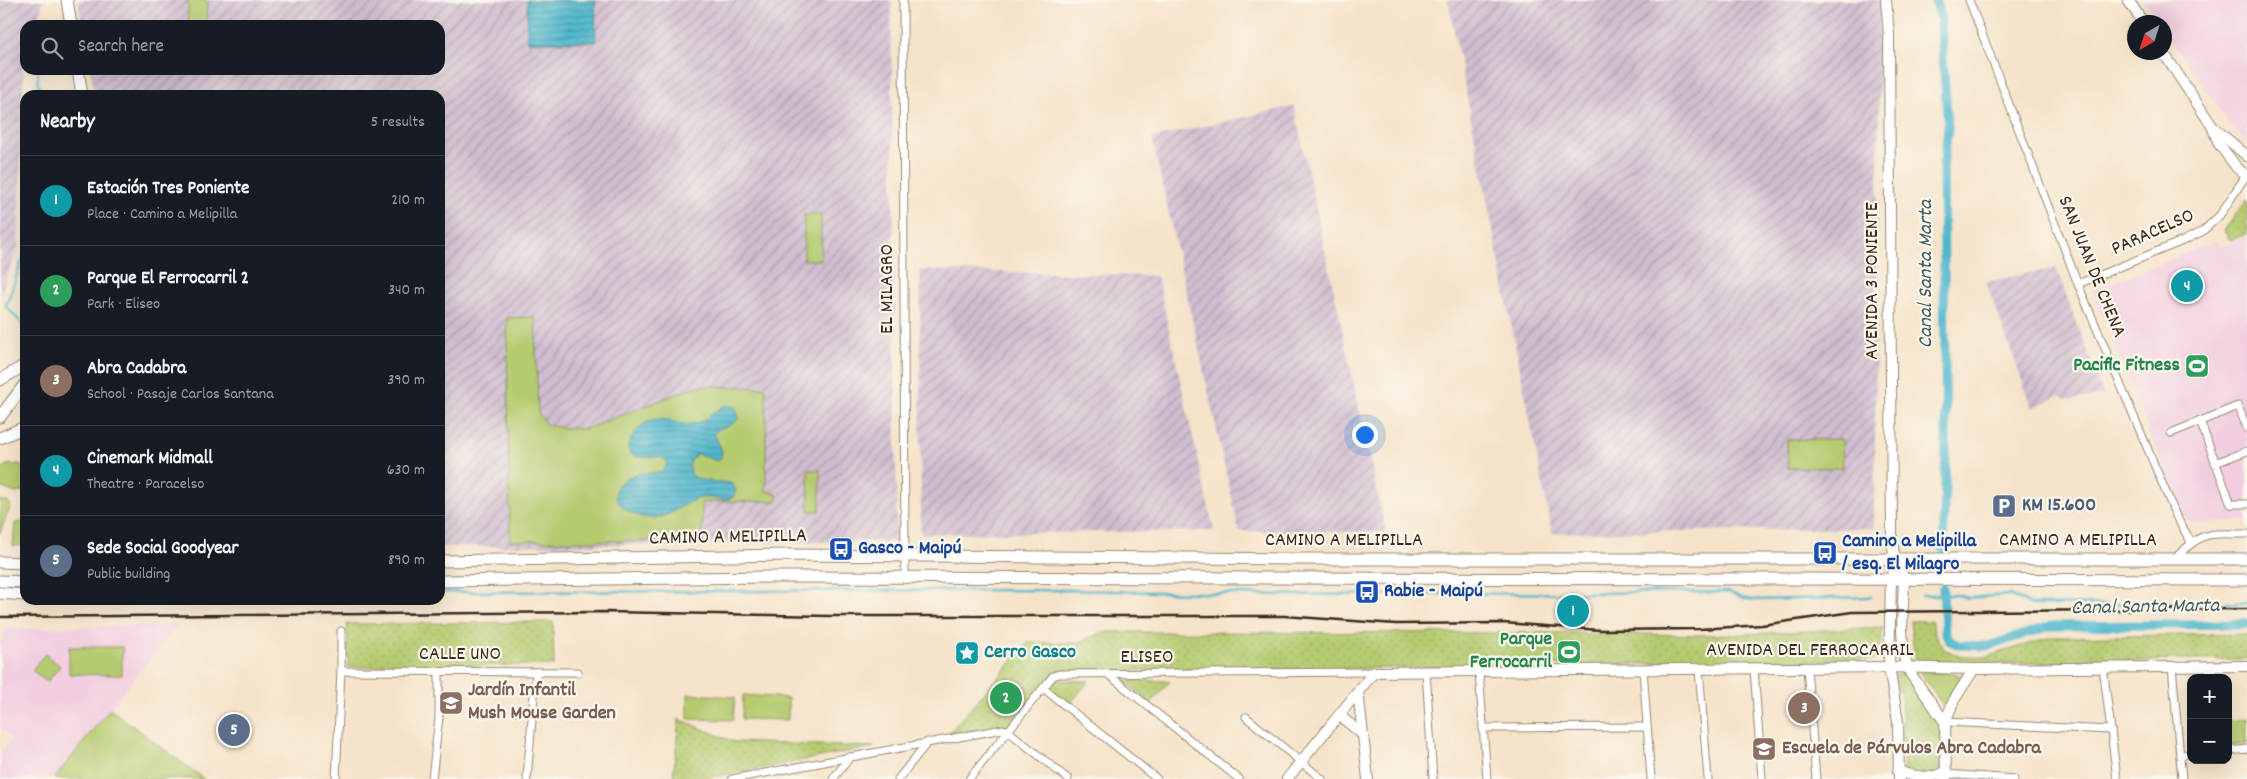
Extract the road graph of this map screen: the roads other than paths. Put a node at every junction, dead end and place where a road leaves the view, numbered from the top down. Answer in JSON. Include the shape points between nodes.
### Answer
{"nodes":[{"id":1,"x":67,"y":0,"type":"edge"},
{"id":2,"x":903,"y":0,"type":"edge"},
{"id":3,"x":1886,"y":0,"type":"edge"},
{"id":4,"x":1969,"y":0,"type":"edge"},
{"id":5,"x":2128,"y":0,"type":"edge"},
{"id":6,"x":2138,"y":15,"type":"edge"},
{"id":7,"x":70,"y":20,"type":"edge"},
{"id":8,"x":2168,"y":60,"type":"edge"},
{"id":9,"x":79,"y":75,"type":"edge"},
{"id":10,"x":81,"y":90,"type":"edge"},
{"id":11,"x":2212,"y":126,"type":"junction"},
{"id":12,"x":2247,"y":156,"type":"edge"},
{"id":13,"x":2247,"y":175,"type":"edge"},
{"id":14,"x":2078,"y":284,"type":"junction"},
{"id":15,"x":20,"y":368,"type":"edge"},
{"id":16,"x":0,"y":380,"type":"edge"},
{"id":17,"x":20,"y":391,"type":"edge"},
{"id":18,"x":0,"y":417,"type":"edge"},
{"id":19,"x":2200,"y":421,"type":"junction"},
{"id":20,"x":2247,"y":428,"type":"edge"},
{"id":21,"x":20,"y":429,"type":"edge"},
{"id":22,"x":2171,"y":434,"type":"dead end"},
{"id":23,"x":0,"y":438,"type":"edge"},
{"id":24,"x":2247,"y":451,"type":"edge"},
{"id":25,"x":2215,"y":463,"type":"junction"},
{"id":26,"x":2247,"y":504,"type":"edge"},
{"id":27,"x":2247,"y":534,"type":"edge"},
{"id":28,"x":2191,"y":542,"type":"junction"},
{"id":29,"x":905,"y":558,"type":"junction"},
{"id":30,"x":1020,"y":558,"type":"junction"},
{"id":31,"x":1211,"y":559,"type":"junction"},
{"id":32,"x":1297,"y":559,"type":"junction"},
{"id":33,"x":2247,"y":559,"type":"edge"},
{"id":34,"x":1896,"y":560,"type":"junction"},
{"id":35,"x":2173,"y":560,"type":"junction"},
{"id":36,"x":445,"y":561,"type":"edge"},
{"id":37,"x":0,"y":562,"type":"edge"},
{"id":38,"x":20,"y":563,"type":"edge"},
{"id":39,"x":1020,"y":578,"type":"junction"},
{"id":40,"x":905,"y":579,"type":"junction"},
{"id":41,"x":1296,"y":579,"type":"junction"},
{"id":42,"x":1891,"y":579,"type":"junction"},
{"id":43,"x":1904,"y":579,"type":"junction"},
{"id":44,"x":1211,"y":580,"type":"junction"},
{"id":45,"x":2247,"y":580,"type":"edge"},
{"id":46,"x":0,"y":581,"type":"edge"},
{"id":47,"x":445,"y":581,"type":"edge"},
{"id":48,"x":20,"y":582,"type":"edge"},
{"id":49,"x":0,"y":594,"type":"edge"},
{"id":50,"x":20,"y":594,"type":"edge"},
{"id":51,"x":340,"y":632,"type":"dead end"},
{"id":52,"x":2103,"y":666,"type":"junction"},
{"id":53,"x":2172,"y":666,"type":"junction"},
{"id":54,"x":2247,"y":666,"type":"edge"},
{"id":55,"x":1889,"y":667,"type":"junction"},
{"id":56,"x":1754,"y":668,"type":"junction"},
{"id":57,"x":1807,"y":668,"type":"junction"},
{"id":58,"x":1908,"y":668,"type":"junction"},
{"id":59,"x":1643,"y":669,"type":"junction"},
{"id":60,"x":1699,"y":669,"type":"junction"},
{"id":61,"x":1974,"y":669,"type":"junction"},
{"id":62,"x":341,"y":671,"type":"junction"},
{"id":63,"x":1426,"y":671,"type":"junction"},
{"id":64,"x":1479,"y":671,"type":"junction"},
{"id":65,"x":439,"y":672,"type":"junction"},
{"id":66,"x":536,"y":672,"type":"junction"},
{"id":67,"x":578,"y":672,"type":"dead end"},
{"id":68,"x":1374,"y":672,"type":"junction"},
{"id":69,"x":1109,"y":674,"type":"junction"},
{"id":70,"x":1043,"y":688,"type":"junction"},
{"id":71,"x":1358,"y":691,"type":"junction"},
{"id":72,"x":1338,"y":716,"type":"junction"},
{"id":73,"x":1246,"y":717,"type":"dead end"},
{"id":74,"x":1946,"y":722,"type":"junction"},
{"id":75,"x":1647,"y":727,"type":"junction"},
{"id":76,"x":1483,"y":728,"type":"junction"},
{"id":77,"x":2111,"y":730,"type":"junction"},
{"id":78,"x":1008,"y":731,"type":"junction"},
{"id":79,"x":1363,"y":734,"type":"junction"},
{"id":80,"x":928,"y":742,"type":"junction"},
{"id":81,"x":2247,"y":749,"type":"edge"},
{"id":82,"x":2232,"y":751,"type":"edge"},
{"id":83,"x":2187,"y":755,"type":"edge"},
{"id":84,"x":2180,"y":756,"type":"junction"},
{"id":85,"x":850,"y":757,"type":"junction"},
{"id":86,"x":1301,"y":762,"type":"junction"},
{"id":87,"x":1898,"y":775,"type":"edge"},
{"id":88,"x":1946,"y":775,"type":"edge"},
{"id":89,"x":768,"y":776,"type":"edge"},
{"id":90,"x":974,"y":777,"type":"edge"},
{"id":91,"x":336,"y":779,"type":"edge"},
{"id":92,"x":432,"y":779,"type":"edge"},
{"id":93,"x":527,"y":779,"type":"edge"},
{"id":94,"x":732,"y":779,"type":"edge"},
{"id":95,"x":833,"y":779,"type":"edge"},
{"id":96,"x":898,"y":779,"type":"edge"},
{"id":97,"x":1068,"y":779,"type":"edge"},
{"id":98,"x":1158,"y":779,"type":"edge"},
{"id":99,"x":1239,"y":779,"type":"edge"},
{"id":100,"x":1288,"y":779,"type":"edge"},
{"id":101,"x":1322,"y":779,"type":"edge"},
{"id":102,"x":1368,"y":779,"type":"edge"},
{"id":103,"x":1433,"y":779,"type":"edge"},
{"id":104,"x":1487,"y":779,"type":"edge"},
{"id":105,"x":1651,"y":779,"type":"edge"},
{"id":106,"x":1708,"y":779,"type":"edge"},
{"id":107,"x":1762,"y":779,"type":"edge"},
{"id":108,"x":1816,"y":779,"type":"edge"},
{"id":109,"x":2014,"y":779,"type":"edge"},
{"id":110,"x":2116,"y":779,"type":"edge"},
{"id":111,"x":2182,"y":779,"type":"edge"}],
"edges":[{"from":1,"to":7,"type":"main road"},
{"from":2,"to":29,"type":"street","name":"EL MILAGRO"},
{"from":3,"to":34,"type":"street","name":"AVENIDA 3 PONIENTE","via":[[1889,44],[1892,534]]},
{"from":4,"to":14,"type":"street","name":"SAN JUAN DE CHENA"},
{"from":5,"to":6,"type":"street"},
{"from":8,"to":11,"type":"street"},
{"from":9,"to":10,"type":"main road"},
{"from":11,"to":12,"type":"street"},
{"from":11,"to":13,"type":"street","via":[[2219,144],[2237,168]]},
{"from":13,"to":14,"type":"street","name":"PARACELSO","via":[[2220,215],[2203,231]]},
{"from":14,"to":28,"type":"street","name":"SAN JUAN DE CHENA","via":[[2176,516]]},
{"from":15,"to":16,"type":"main road"},
{"from":17,"to":18,"type":"main road"},
{"from":19,"to":20,"type":"street","via":[[2238,406]]},
{"from":19,"to":22,"type":"street"},
{"from":19,"to":25,"type":"street"},
{"from":21,"to":23,"type":"main road"},
{"from":24,"to":25,"type":"street"},
{"from":25,"to":26,"type":"street","via":[[2231,504]]},
{"from":27,"to":28,"type":"street","via":[[2203,536]]},
{"from":28,"to":35,"type":"street"},
{"from":29,"to":30,"type":"main road","name":"CAMINO A MELIPILLA"},
{"from":29,"to":36,"type":"main road","name":"CAMINO A MELIPILLA","via":[[791,555]]},
{"from":29,"to":40,"type":"street","name":"EL MILAGRO"},
{"from":30,"to":31,"type":"main road","name":"CAMINO A MELIPILLA"},
{"from":30,"to":39,"type":"main road"},
{"from":31,"to":32,"type":"main road","name":"CAMINO A MELIPILLA"},
{"from":31,"to":44,"type":"main road"},
{"from":32,"to":34,"type":"main road","name":"CAMINO A MELIPILLA"},
{"from":32,"to":41,"type":"main road"},
{"from":33,"to":35,"type":"main road","name":"CAMINO A MELIPILLA"},
{"from":34,"to":35,"type":"main road","name":"CAMINO A MELIPILLA"},
{"from":34,"to":42,"type":"street","name":"AVENIDA 3 PONIENTE"},
{"from":34,"to":43,"type":"street","name":"AVENIDA 3 PONIENTE"},
{"from":37,"to":38,"type":"main road"},
{"from":39,"to":40,"type":"main road","name":"CAMINO A MELIPILLA"},
{"from":39,"to":44,"type":"main road","name":"CAMINO A MELIPILLA"},
{"from":40,"to":47,"type":"main road","name":"CAMINO A MELIPILLA"},
{"from":41,"to":42,"type":"main road","name":"CAMINO A MELIPILLA"},
{"from":41,"to":44,"type":"main road","name":"CAMINO A MELIPILLA"},
{"from":42,"to":43,"type":"main road","name":"CAMINO A MELIPILLA"},
{"from":42,"to":55,"type":"street","name":"AVENIDA 3 PONIENTE"},
{"from":43,"to":45,"type":"main road","name":"CAMINO A MELIPILLA"},
{"from":43,"to":58,"type":"street","name":"AVENIDA 3 PONIENTE","via":[[1902,642]]},
{"from":46,"to":48,"type":"main road"},
{"from":49,"to":50,"type":"main road"},
{"from":51,"to":62,"type":"street"},
{"from":52,"to":53,"type":"street","name":"AVENIDA DEL FERROCARRIL"},
{"from":52,"to":61,"type":"street","name":"AVENIDA DEL FERROCARRIL"},
{"from":52,"to":77,"type":"street"},
{"from":53,"to":54,"type":"street","name":"AVENIDA DEL FERROCARRIL"},
{"from":53,"to":84,"type":"street"},
{"from":55,"to":57,"type":"street","name":"AVENIDA DEL FERROCARRIL"},
{"from":55,"to":58,"type":"street","name":"AVENIDA DEL FERROCARRIL"},
{"from":55,"to":87,"type":"street","name":"AVENIDA 3 PONIENTE","via":[[1898,722]]},
{"from":56,"to":57,"type":"street","name":"AVENIDA DEL FERROCARRIL"},
{"from":56,"to":60,"type":"street","name":"AVENIDA DEL FERROCARRIL"},
{"from":56,"to":107,"type":"street"},
{"from":57,"to":108,"type":"street"},
{"from":58,"to":61,"type":"street","name":"AVENIDA DEL FERROCARRIL"},
{"from":58,"to":74,"type":"street","name":"AVENIDA 3 PONIENTE"},
{"from":59,"to":60,"type":"street","name":"AVENIDA DEL FERROCARRIL"},
{"from":59,"to":64,"type":"street","name":"AVENIDA DEL FERROCARRIL"},
{"from":59,"to":75,"type":"street"},
{"from":60,"to":106,"type":"street"},
{"from":61,"to":74,"type":"street","via":[[1954,700]]},
{"from":62,"to":65,"type":"street","name":"CALLE UNO"},
{"from":62,"to":91,"type":"street"},
{"from":63,"to":64,"type":"street","name":"AVENIDA DEL FERROCARRIL"},
{"from":63,"to":68,"type":"street","name":"AVENIDA DEL FERROCARRIL"},
{"from":63,"to":103,"type":"street"},
{"from":64,"to":76,"type":"street"},
{"from":65,"to":66,"type":"street","name":"CALLE UNO"},
{"from":65,"to":92,"type":"street","via":[[439,717]]},
{"from":66,"to":67,"type":"street","name":"CALLE UNO"},
{"from":66,"to":93,"type":"street"},
{"from":68,"to":69,"type":"street","name":"ELISEO"},
{"from":68,"to":71,"type":"street"},
{"from":69,"to":70,"type":"street","name":"ELISEO","via":[[1059,674]]},
{"from":69,"to":99,"type":"street"},
{"from":70,"to":78,"type":"street","name":"ELISEO"},
{"from":70,"to":98,"type":"street"},
{"from":71,"to":72,"type":"street"},
{"from":71,"to":79,"type":"street"},
{"from":72,"to":79,"type":"street"},
{"from":72,"to":86,"type":"street"},
{"from":73,"to":86,"type":"street"},
{"from":74,"to":77,"type":"street"},
{"from":74,"to":88,"type":"street"},
{"from":75,"to":76,"type":"street"},
{"from":75,"to":105,"type":"street"},
{"from":76,"to":104,"type":"street"},
{"from":77,"to":110,"type":"street"},
{"from":78,"to":80,"type":"street","via":[[1002,729]]},
{"from":78,"to":90,"type":"street","name":"ELISEO"},
{"from":78,"to":97,"type":"street"},
{"from":79,"to":102,"type":"street"},
{"from":80,"to":85,"type":"street"},
{"from":80,"to":96,"type":"street"},
{"from":81,"to":82,"type":"street"},
{"from":83,"to":84,"type":"street"},
{"from":84,"to":111,"type":"street"},
{"from":85,"to":89,"type":"street"},
{"from":85,"to":95,"type":"street"},
{"from":86,"to":100,"type":"street"},
{"from":86,"to":101,"type":"street"},
{"from":87,"to":88,"type":"street"},
{"from":88,"to":109,"type":"street"},
{"from":89,"to":94,"type":"street"}]}
